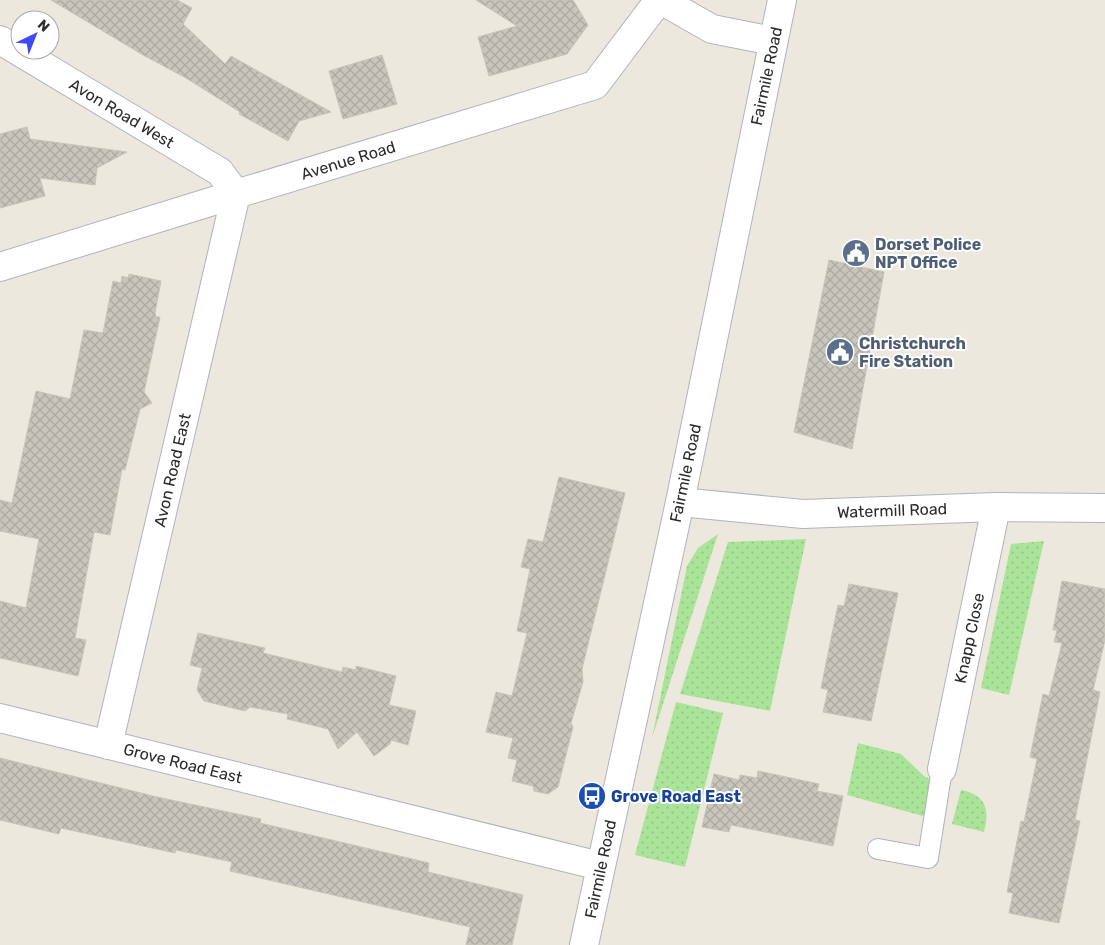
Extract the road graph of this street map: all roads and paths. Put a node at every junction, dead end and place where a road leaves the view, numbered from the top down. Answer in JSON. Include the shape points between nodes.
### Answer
{"nodes":[{"id":1,"x":660,"y":0,"type":"edge"},
{"id":2,"x":782,"y":0,"type":"edge"},
{"id":3,"x":0,"y":40,"type":"edge"},
{"id":4,"x":772,"y":41,"type":"junction"},
{"id":5,"x":236,"y":194,"type":"junction"},
{"id":6,"x":0,"y":267,"type":"edge"},
{"id":7,"x":680,"y":502,"type":"junction"},
{"id":8,"x":996,"y":507,"type":"junction"},
{"id":9,"x":1105,"y":508,"type":"edge"},
{"id":10,"x":0,"y":718,"type":"edge"},
{"id":11,"x":108,"y":745,"type":"junction"},
{"id":12,"x":942,"y":769,"type":"joint"},
{"id":13,"x":878,"y":849,"type":"dead end"},
{"id":14,"x":600,"y":866,"type":"junction"},
{"id":15,"x":584,"y":945,"type":"edge"}],
"edges":[{"from":1,"to":4,"type":"street","via":[[712,29]]},
{"from":1,"to":5,"type":"street","name":"Avenue Road","via":[[594,85]]},
{"from":2,"to":4,"type":"street","name":"Fairmile Road"},
{"from":3,"to":5,"type":"street","name":"Avon Road West","via":[[220,172]]},
{"from":4,"to":7,"type":"street","name":"Fairmile Road"},
{"from":5,"to":6,"type":"street","name":"Avenue Road"},
{"from":5,"to":11,"type":"street","name":"Avon Road East"},
{"from":7,"to":8,"type":"street","name":"Watermill Road","via":[[803,514]]},
{"from":7,"to":14,"type":"street","name":"Fairmile Road"},
{"from":8,"to":9,"type":"street","name":"Watermill Road"},
{"from":8,"to":12,"type":"street","name":"Knapp Close"},
{"from":10,"to":11,"type":"street","name":"Grove Road East"},
{"from":11,"to":14,"type":"street","name":"Grove Road East"},
{"from":12,"to":13,"type":"lane","via":[[928,858]]},
{"from":14,"to":15,"type":"street","name":"Fairmile Road"}]}
